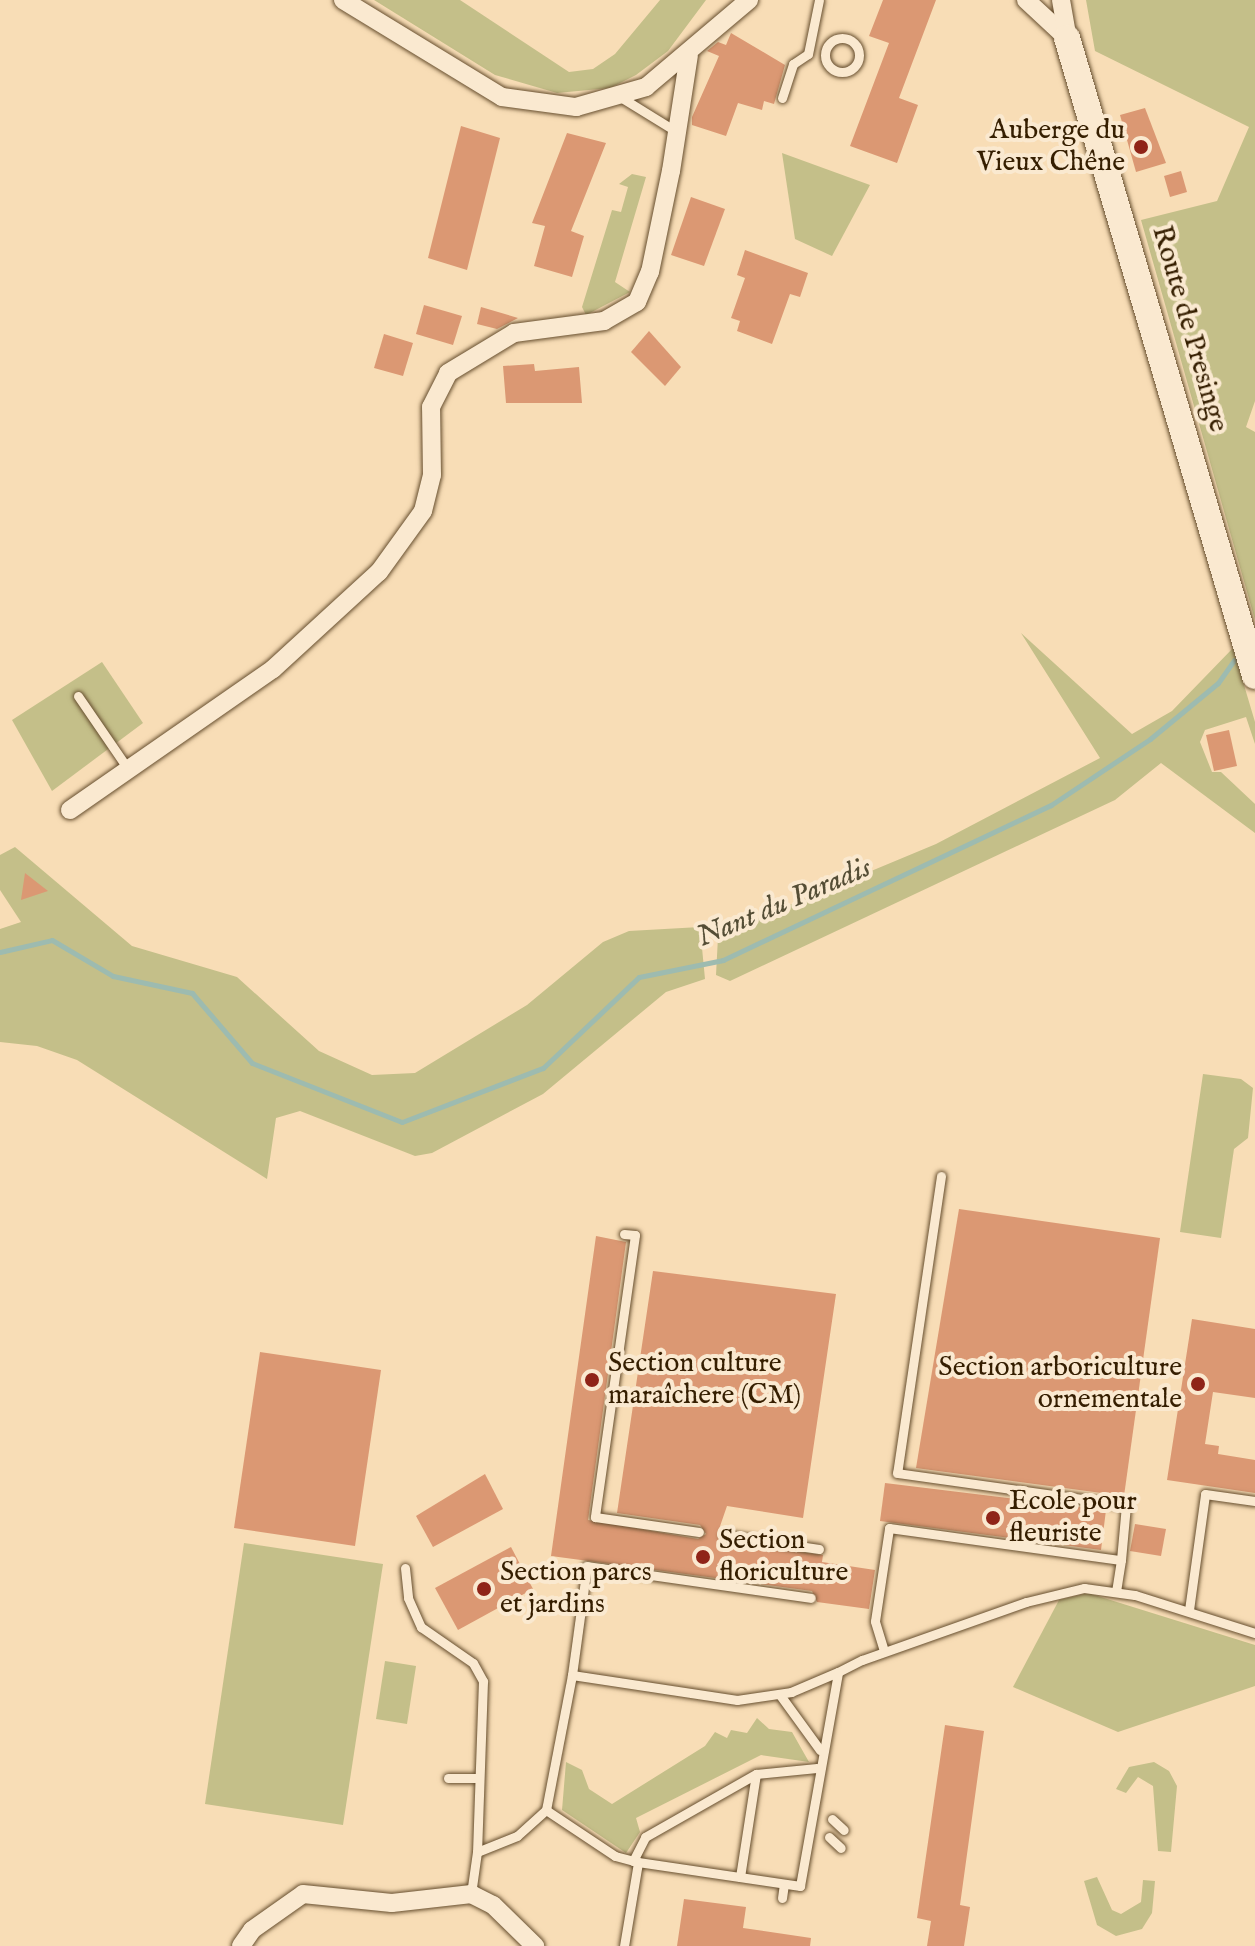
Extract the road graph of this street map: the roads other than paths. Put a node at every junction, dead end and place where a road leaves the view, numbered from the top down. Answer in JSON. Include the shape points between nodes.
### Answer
{"nodes":[{"id":1,"x":343,"y":0,"type":"edge"},
{"id":2,"x":723,"y":0,"type":"edge"},
{"id":3,"x":749,"y":0,"type":"edge"},
{"id":4,"x":819,"y":0,"type":"edge"},
{"id":5,"x":1026,"y":0,"type":"edge"},
{"id":6,"x":1061,"y":0,"type":"edge"},
{"id":7,"x":723,"y":24,"type":"junction"},
{"id":8,"x":1067,"y":38,"type":"junction"},
{"id":9,"x":812,"y":42,"type":"junction"},
{"id":10,"x":826,"y":47,"type":"dead end"},
{"id":11,"x":689,"y":55,"type":"junction"},
{"id":12,"x":622,"y":98,"type":"junction"},
{"id":13,"x":782,"y":98,"type":"dead end"},
{"id":14,"x":677,"y":132,"type":"junction"},
{"id":15,"x":1255,"y":676,"type":"edge"},
{"id":16,"x":78,"y":696,"type":"dead end"},
{"id":17,"x":130,"y":772,"type":"junction"},
{"id":18,"x":70,"y":810,"type":"dead end"},
{"id":19,"x":941,"y":1176,"type":"dead end"},
{"id":20,"x":624,"y":1234,"type":"dead end"},
{"id":21,"x":1255,"y":1501,"type":"edge"},
{"id":22,"x":699,"y":1532,"type":"dead end"},
{"id":23,"x":724,"y":1535,"type":"dead end"},
{"id":24,"x":819,"y":1549,"type":"dead end"},
{"id":25,"x":1121,"y":1560,"type":"junction"},
{"id":26,"x":405,"y":1568,"type":"dead end"},
{"id":27,"x":1116,"y":1592,"type":"junction"},
{"id":28,"x":811,"y":1598,"type":"dead end"},
{"id":29,"x":1189,"y":1610,"type":"junction"},
{"id":30,"x":1255,"y":1633,"type":"edge"},
{"id":31,"x":884,"y":1651,"type":"junction"},
{"id":32,"x":838,"y":1672,"type":"junction"},
{"id":33,"x":572,"y":1675,"type":"junction"},
{"id":34,"x":780,"y":1695,"type":"junction"},
{"id":35,"x":820,"y":1750,"type":"junction"},
{"id":36,"x":817,"y":1768,"type":"junction"},
{"id":37,"x":756,"y":1774,"type":"junction"},
{"id":38,"x":448,"y":1778,"type":"dead end"},
{"id":39,"x":477,"y":1778,"type":"junction"},
{"id":40,"x":546,"y":1810,"type":"junction"},
{"id":41,"x":832,"y":1819,"type":"dead end"},
{"id":42,"x":844,"y":1830,"type":"dead end"},
{"id":43,"x":829,"y":1837,"type":"dead end"},
{"id":44,"x":841,"y":1848,"type":"dead end"},
{"id":45,"x":477,"y":1852,"type":"junction"},
{"id":46,"x":636,"y":1862,"type":"junction"},
{"id":47,"x":740,"y":1877,"type":"junction"},
{"id":48,"x":784,"y":1884,"type":"junction"},
{"id":49,"x":471,"y":1894,"type":"junction"},
{"id":50,"x":782,"y":1898,"type":"dead end"},
{"id":51,"x":241,"y":1946,"type":"edge"},
{"id":52,"x":535,"y":1946,"type":"edge"},
{"id":53,"x":624,"y":1946,"type":"edge"}],
"edges":[{"from":1,"to":12,"type":"street","via":[[502,97],[576,107]]},
{"from":2,"to":7,"type":"street"},
{"from":3,"to":7,"type":"street"},
{"from":4,"to":9,"type":"lane"},
{"from":5,"to":8,"type":"street"},
{"from":6,"to":8,"type":"street","name":"Route de Presinge"},
{"from":7,"to":11,"type":"street"},
{"from":8,"to":15,"type":"street","name":"Route de Presinge"},
{"from":9,"to":10,"type":"lane"},
{"from":9,"to":13,"type":"lane","via":[[793,64]]},
{"from":11,"to":12,"type":"street"},
{"from":11,"to":14,"type":"street"},
{"from":12,"to":14,"type":"lane"},
{"from":14,"to":17,"type":"street","via":[[650,272],[637,302],[604,321],[514,333],[448,373],[431,407],[432,475],[423,511],[379,572],[292,654]]},
{"from":16,"to":17,"type":"lane"},
{"from":17,"to":18,"type":"street"},
{"from":19,"to":25,"type":"lane","via":[[897,1473],[1126,1505]]},
{"from":20,"to":22,"type":"lane","via":[[635,1235],[595,1517]]},
{"from":21,"to":29,"type":"lane","via":[[1205,1494]]},
{"from":23,"to":24,"type":"lane"},
{"from":25,"to":27,"type":"lane"},
{"from":25,"to":31,"type":"lane","via":[[889,1528],[875,1621]]},
{"from":26,"to":39,"type":"lane","via":[[421,1627],[481,1675]]},
{"from":27,"to":29,"type":"lane"},
{"from":27,"to":31,"type":"lane","via":[[1054,1593]]},
{"from":28,"to":33,"type":"lane","via":[[587,1566]]},
{"from":29,"to":30,"type":"lane"},
{"from":31,"to":32,"type":"lane"},
{"from":32,"to":34,"type":"lane"},
{"from":32,"to":35,"type":"lane"},
{"from":33,"to":34,"type":"lane","via":[[704,1699]]},
{"from":33,"to":40,"type":"lane"},
{"from":34,"to":35,"type":"lane"},
{"from":35,"to":36,"type":"lane"},
{"from":36,"to":37,"type":"lane"},
{"from":36,"to":48,"type":"lane","via":[[800,1886]]},
{"from":37,"to":46,"type":"lane","via":[[645,1837]]},
{"from":37,"to":47,"type":"lane"},
{"from":38,"to":39,"type":"lane"},
{"from":39,"to":45,"type":"lane"},
{"from":40,"to":45,"type":"lane","via":[[517,1836]]},
{"from":40,"to":46,"type":"lane"},
{"from":41,"to":42,"type":"lane"},
{"from":43,"to":44,"type":"lane"},
{"from":45,"to":49,"type":"lane"},
{"from":46,"to":47,"type":"lane"},
{"from":46,"to":53,"type":"lane"},
{"from":47,"to":48,"type":"lane"},
{"from":48,"to":50,"type":"lane"},
{"from":49,"to":51,"type":"street","via":[[392,1903],[303,1894],[252,1930]]},
{"from":49,"to":52,"type":"street","via":[[493,1905]]}]}
